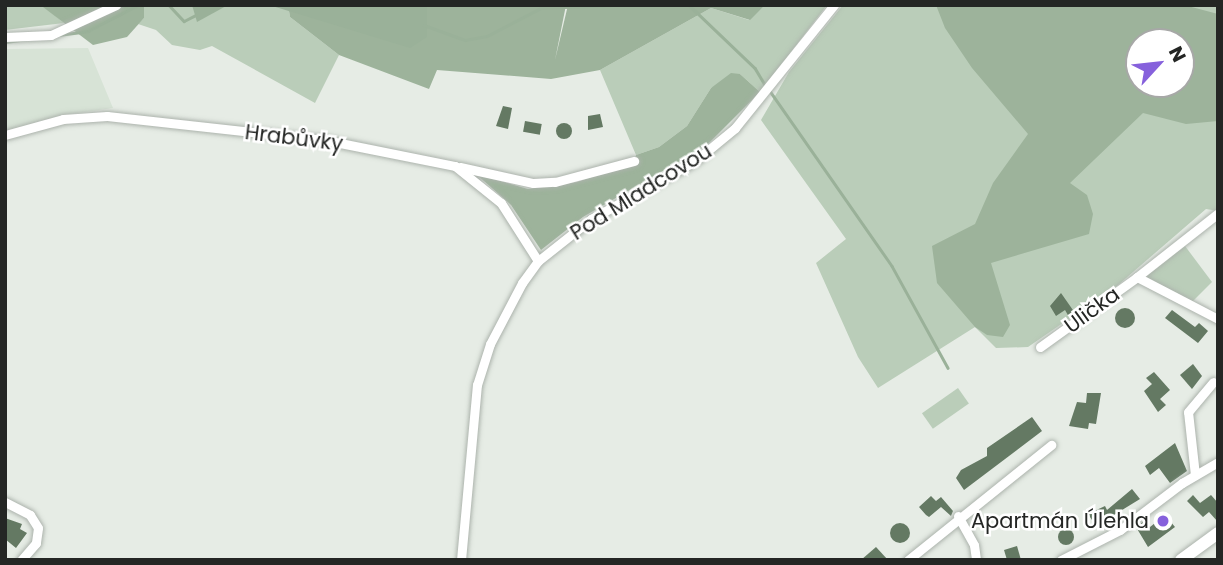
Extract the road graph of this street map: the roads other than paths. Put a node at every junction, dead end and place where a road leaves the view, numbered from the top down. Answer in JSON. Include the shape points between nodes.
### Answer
{"nodes":[{"id":1,"x":117,"y":5,"type":"edge"},
{"id":2,"x":834,"y":5,"type":"edge"},
{"id":3,"x":5,"y":37,"type":"edge"},
{"id":4,"x":5,"y":135,"type":"edge"},
{"id":5,"x":634,"y":161,"type":"dead end"},
{"id":6,"x":455,"y":166,"type":"junction"},
{"id":7,"x":1217,"y":214,"type":"edge"},
{"id":8,"x":538,"y":261,"type":"junction"},
{"id":9,"x":1137,"y":277,"type":"junction"},
{"id":10,"x":1218,"y":319,"type":"edge"},
{"id":11,"x":1041,"y":347,"type":"dead end"},
{"id":12,"x":1213,"y":382,"type":"dead end"},
{"id":13,"x":1051,"y":445,"type":"dead end"},
{"id":14,"x":1218,"y":462,"type":"edge"},
{"id":15,"x":1195,"y":475,"type":"junction"},
{"id":16,"x":5,"y":502,"type":"edge"},
{"id":17,"x":958,"y":516,"type":"junction"},
{"id":18,"x":1218,"y":533,"type":"edge"},
{"id":19,"x":1183,"y":559,"type":"edge"},
{"id":20,"x":21,"y":560,"type":"edge"},
{"id":21,"x":461,"y":560,"type":"edge"},
{"id":22,"x":908,"y":560,"type":"edge"},
{"id":23,"x":976,"y":560,"type":"edge"},
{"id":24,"x":1061,"y":560,"type":"edge"}],
"edges":[{"from":1,"to":3,"type":"street","via":[[51,35]]},
{"from":2,"to":8,"type":"street","name":"Pod Mladcovou","via":[[749,114],[716,145],[591,219]]},
{"from":4,"to":6,"type":"street","name":"Hrabůvky","via":[[63,119],[107,116],[325,140]]},
{"from":5,"to":6,"type":"street","via":[[555,182],[533,183]]},
{"from":6,"to":8,"type":"street","name":"Hrabůvky","via":[[501,203]]},
{"from":7,"to":9,"type":"street","via":[[1182,237]]},
{"from":8,"to":21,"type":"street","name":"Pod Mladcovou","via":[[507,307],[477,385]]},
{"from":9,"to":10,"type":"street","name":"Ulička"},
{"from":9,"to":11,"type":"street","name":"Ulička"},
{"from":12,"to":15,"type":"street","via":[[1188,412]]},
{"from":13,"to":17,"type":"street"},
{"from":14,"to":15,"type":"street"},
{"from":15,"to":24,"type":"street","via":[[1120,530]]},
{"from":16,"to":20,"type":"street","via":[[30,515],[38,528],[36,544]]},
{"from":17,"to":22,"type":"street"},
{"from":17,"to":23,"type":"street","via":[[974,545]]},
{"from":18,"to":19,"type":"street"}]}
